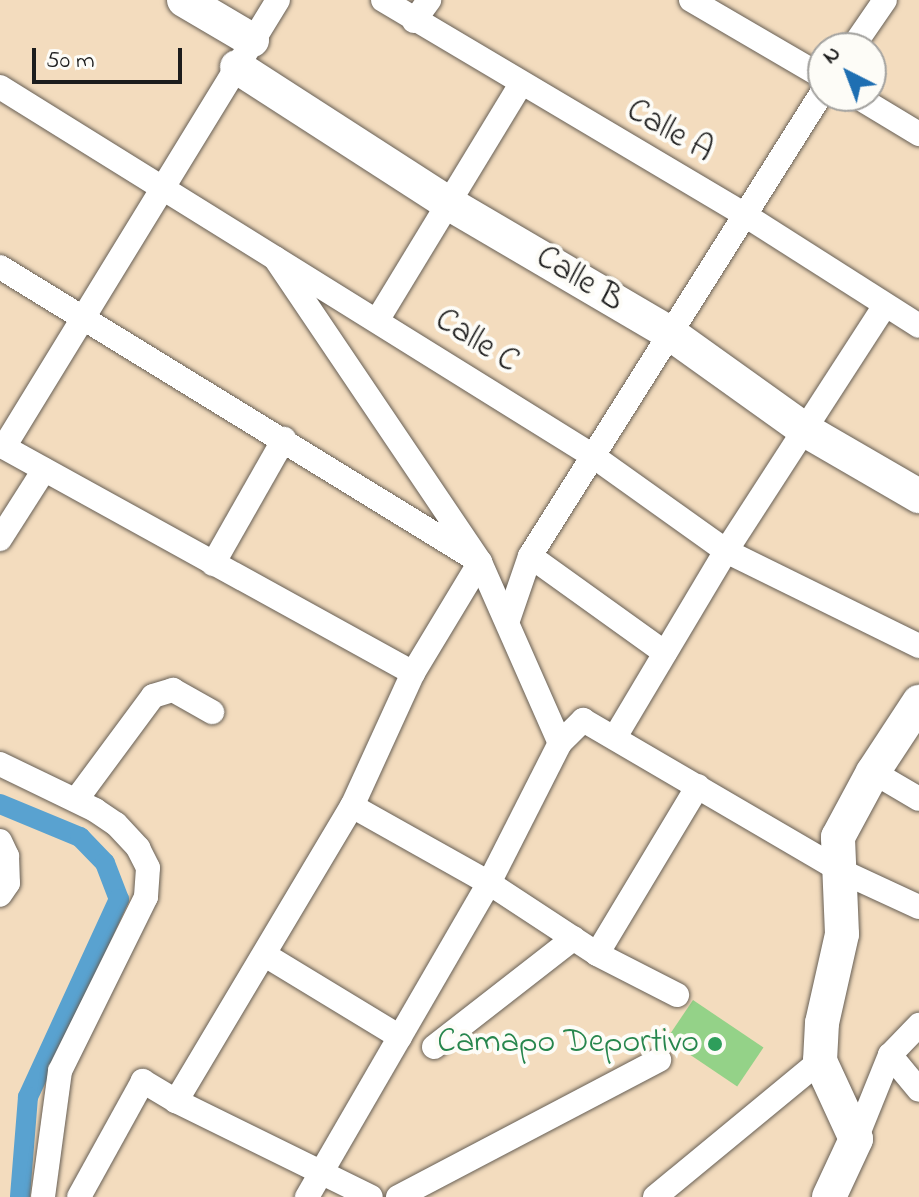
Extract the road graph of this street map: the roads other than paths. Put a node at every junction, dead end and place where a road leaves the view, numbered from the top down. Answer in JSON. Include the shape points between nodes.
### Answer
{"nodes":[{"id":1,"x":184,"y":0,"type":"edge"},
{"id":2,"x":278,"y":0,"type":"edge"},
{"id":3,"x":383,"y":0,"type":"edge"},
{"id":4,"x":429,"y":0,"type":"edge"},
{"id":5,"x":691,"y":0,"type":"edge"},
{"id":6,"x":885,"y":0,"type":"edge"},
{"id":7,"x":414,"y":21,"type":"junction"},
{"id":8,"x":863,"y":32,"type":"edge"},
{"id":9,"x":245,"y":54,"type":"junction"},
{"id":10,"x":807,"y":68,"type":"edge"},
{"id":11,"x":520,"y":85,"type":"junction"},
{"id":12,"x":0,"y":87,"type":"edge"},
{"id":13,"x":810,"y":112,"type":"edge"},
{"id":14,"x":883,"y":112,"type":"edge"},
{"id":15,"x":919,"y":134,"type":"edge"},
{"id":16,"x":163,"y":189,"type":"junction"},
{"id":17,"x":448,"y":203,"type":"junction"},
{"id":18,"x":745,"y":215,"type":"junction"},
{"id":19,"x":275,"y":258,"type":"junction"},
{"id":20,"x":0,"y":267,"type":"edge"},
{"id":21,"x":885,"y":305,"type":"junction"},
{"id":22,"x":83,"y":318,"type":"junction"},
{"id":23,"x":378,"y":319,"type":"junction"},
{"id":24,"x":919,"y":326,"type":"edge"},
{"id":25,"x":671,"y":334,"type":"junction"},
{"id":26,"x":805,"y":430,"type":"junction"},
{"id":27,"x":284,"y":439,"type":"junction"},
{"id":28,"x":2,"y":446,"type":"edge"},
{"id":29,"x":593,"y":456,"type":"junction"},
{"id":30,"x":44,"y":470,"type":"junction"},
{"id":31,"x":919,"y":496,"type":"edge"},
{"id":32,"x":0,"y":539,"type":"edge"},
{"id":33,"x":726,"y":551,"type":"junction"},
{"id":34,"x":530,"y":556,"type":"junction"},
{"id":35,"x":480,"y":562,"type":"junction"},
{"id":36,"x":213,"y":564,"type":"junction"},
{"id":37,"x":508,"y":620,"type":"junction"},
{"id":38,"x":919,"y":646,"type":"edge"},
{"id":39,"x":665,"y":653,"type":"junction"},
{"id":40,"x":413,"y":673,"type":"junction"},
{"id":41,"x":919,"y":702,"type":"edge"},
{"id":42,"x":212,"y":712,"type":"dead end"},
{"id":43,"x":615,"y":737,"type":"junction"},
{"id":44,"x":560,"y":743,"type":"junction"},
{"id":45,"x":0,"y":764,"type":"edge"},
{"id":46,"x":873,"y":772,"type":"junction"},
{"id":47,"x":698,"y":786,"type":"junction"},
{"id":48,"x":919,"y":799,"type":"edge"},
{"id":49,"x":76,"y":800,"type":"junction"},
{"id":50,"x":352,"y":806,"type":"junction"},
{"id":51,"x":0,"y":841,"type":"edge"},
{"id":52,"x":841,"y":871,"type":"junction"},
{"id":53,"x":489,"y":883,"type":"junction"},
{"id":54,"x":0,"y":895,"type":"edge"},
{"id":55,"x":919,"y":907,"type":"edge"},
{"id":56,"x":574,"y":938,"type":"junction"},
{"id":57,"x":597,"y":954,"type":"junction"},
{"id":58,"x":265,"y":955,"type":"junction"},
{"id":59,"x":677,"y":995,"type":"dead end"},
{"id":60,"x":919,"y":1025,"type":"edge"},
{"id":61,"x":400,"y":1037,"type":"junction"},
{"id":62,"x":434,"y":1047,"type":"dead end"},
{"id":63,"x":890,"y":1055,"type":"junction"},
{"id":64,"x":659,"y":1060,"type":"dead end"},
{"id":65,"x":820,"y":1061,"type":"junction"},
{"id":66,"x":919,"y":1090,"type":"edge"},
{"id":67,"x":176,"y":1101,"type":"junction"},
{"id":68,"x":856,"y":1139,"type":"junction"},
{"id":69,"x":322,"y":1173,"type":"junction"},
{"id":70,"x":43,"y":1197,"type":"edge"},
{"id":71,"x":79,"y":1197,"type":"edge"},
{"id":72,"x":307,"y":1197,"type":"edge"},
{"id":73,"x":371,"y":1197,"type":"edge"},
{"id":74,"x":398,"y":1197,"type":"edge"},
{"id":75,"x":655,"y":1197,"type":"edge"},
{"id":76,"x":829,"y":1197,"type":"edge"}],
"edges":[{"from":1,"to":9,"type":"street","name":"Calle B"},
{"from":2,"to":9,"type":"street"},
{"from":3,"to":7,"type":"street","name":"Calle A"},
{"from":4,"to":7,"type":"street"},
{"from":5,"to":10,"type":"street"},
{"from":6,"to":8,"type":"street"},
{"from":7,"to":11,"type":"street","name":"Calle A"},
{"from":9,"to":16,"type":"street"},
{"from":9,"to":17,"type":"street","name":"Calle B"},
{"from":11,"to":17,"type":"street"},
{"from":11,"to":18,"type":"street","name":"Calle A"},
{"from":12,"to":16,"type":"street","name":"Calle C"},
{"from":13,"to":18,"type":"street"},
{"from":14,"to":15,"type":"street"},
{"from":16,"to":19,"type":"street","name":"Calle C"},
{"from":16,"to":22,"type":"street"},
{"from":17,"to":23,"type":"street"},
{"from":17,"to":25,"type":"street","name":"Calle B"},
{"from":18,"to":21,"type":"street","name":"Calle A"},
{"from":18,"to":25,"type":"street"},
{"from":19,"to":23,"type":"street","name":"Calle C"},
{"from":19,"to":35,"type":"street"},
{"from":20,"to":22,"type":"street"},
{"from":21,"to":24,"type":"street","name":"Calle A"},
{"from":21,"to":26,"type":"street"},
{"from":22,"to":27,"type":"street"},
{"from":22,"to":28,"type":"street"},
{"from":23,"to":29,"type":"street","name":"Calle C"},
{"from":25,"to":26,"type":"street","name":"Calle B"},
{"from":25,"to":29,"type":"street"},
{"from":26,"to":31,"type":"street","name":"Calle B"},
{"from":26,"to":33,"type":"street"},
{"from":27,"to":35,"type":"street"},
{"from":27,"to":36,"type":"street"},
{"from":28,"to":30,"type":"street"},
{"from":29,"to":33,"type":"street","name":"Calle C"},
{"from":29,"to":34,"type":"street"},
{"from":30,"to":32,"type":"street"},
{"from":30,"to":36,"type":"street"},
{"from":33,"to":38,"type":"street","name":"Calle C"},
{"from":33,"to":39,"type":"street"},
{"from":34,"to":37,"type":"street"},
{"from":34,"to":39,"type":"street"},
{"from":35,"to":37,"type":"street"},
{"from":35,"to":40,"type":"street"},
{"from":36,"to":40,"type":"street"},
{"from":37,"to":44,"type":"street"},
{"from":39,"to":43,"type":"street"},
{"from":40,"to":50,"type":"street"},
{"from":41,"to":46,"type":"street"},
{"from":42,"to":49,"type":"street","via":[[173,690],[153,696]]},
{"from":43,"to":44,"type":"street","via":[[583,720]]},
{"from":43,"to":47,"type":"street"},
{"from":44,"to":53,"type":"street"},
{"from":45,"to":49,"type":"street"},
{"from":46,"to":48,"type":"street"},
{"from":46,"to":52,"type":"street","via":[[838,837]]},
{"from":47,"to":52,"type":"street"},
{"from":47,"to":57,"type":"street"},
{"from":49,"to":70,"type":"street","via":[[116,824],[138,848],[148,868],[146,897],[60,1071]]},
{"from":50,"to":53,"type":"street"},
{"from":50,"to":58,"type":"street"},
{"from":51,"to":54,"type":"street","via":[[7,856],[8,883]]},
{"from":52,"to":55,"type":"street"},
{"from":52,"to":65,"type":"street","via":[[842,934],[822,1023]]},
{"from":53,"to":56,"type":"street"},
{"from":53,"to":61,"type":"street"},
{"from":56,"to":57,"type":"street"},
{"from":56,"to":62,"type":"street"},
{"from":57,"to":59,"type":"street"},
{"from":58,"to":61,"type":"street"},
{"from":58,"to":67,"type":"street"},
{"from":60,"to":63,"type":"street"},
{"from":61,"to":69,"type":"street"},
{"from":63,"to":66,"type":"street"},
{"from":63,"to":68,"type":"street"},
{"from":64,"to":74,"type":"street"},
{"from":65,"to":68,"type":"street"},
{"from":65,"to":75,"type":"street"},
{"from":67,"to":69,"type":"street"},
{"from":67,"to":71,"type":"street","via":[[143,1081]]},
{"from":68,"to":76,"type":"street"},
{"from":69,"to":72,"type":"street"},
{"from":69,"to":73,"type":"street"}]}
